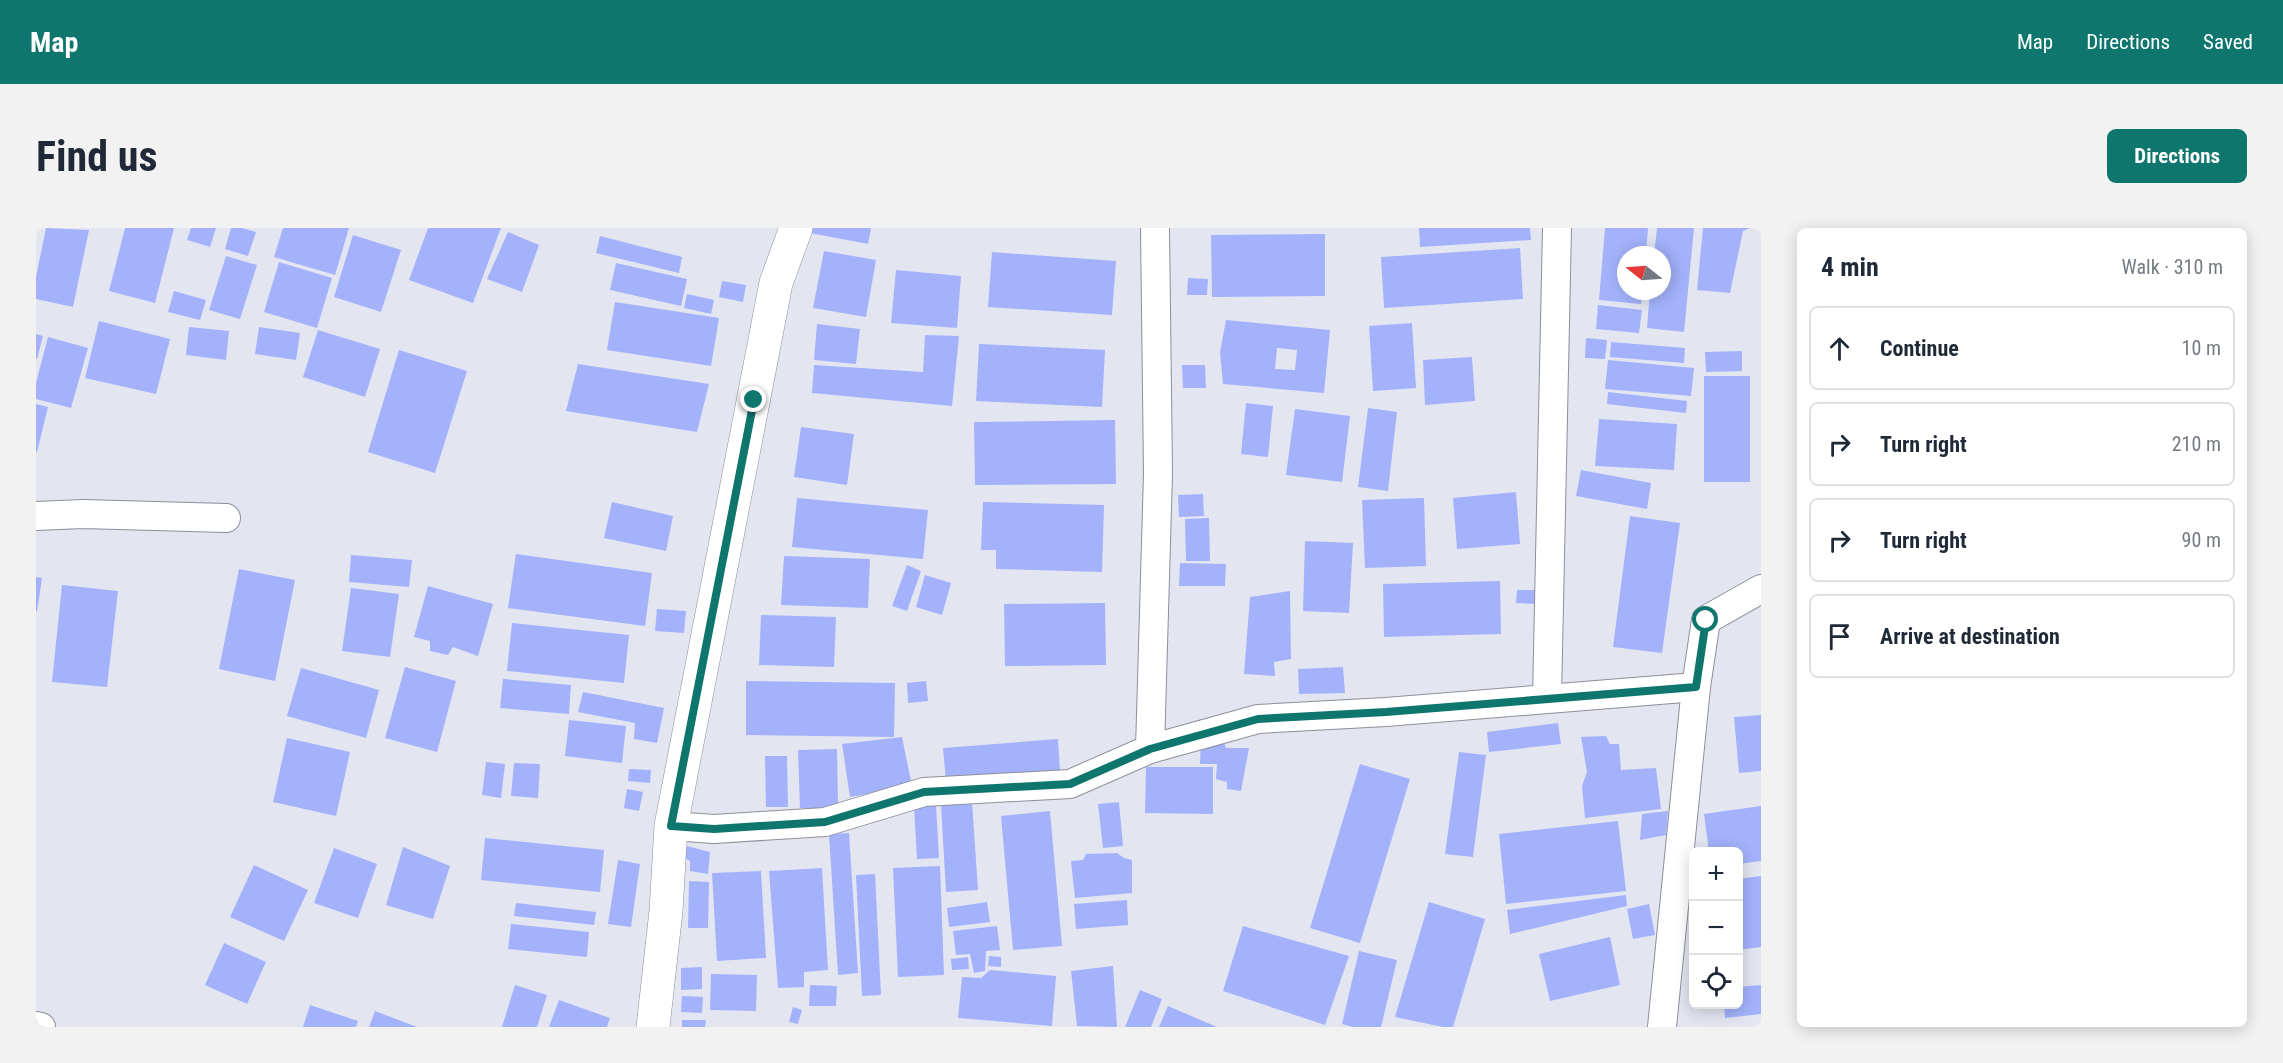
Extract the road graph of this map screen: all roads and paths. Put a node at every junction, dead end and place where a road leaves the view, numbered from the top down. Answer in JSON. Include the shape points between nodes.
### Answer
{"nodes":[{"id":1,"x":796,"y":228,"type":"edge"},
{"id":2,"x":1155,"y":228,"type":"edge"},
{"id":3,"x":1557,"y":228,"type":"edge"},
{"id":4,"x":36,"y":516,"type":"edge"},
{"id":5,"x":226,"y":518,"type":"dead end"},
{"id":6,"x":1761,"y":589,"type":"edge"},
{"id":7,"x":1696,"y":687,"type":"junction"},
{"id":8,"x":1547,"y":698,"type":"junction"},
{"id":9,"x":1150,"y":749,"type":"junction"},
{"id":10,"x":671,"y":826,"type":"junction"},
{"id":11,"x":36,"y":1026,"type":"edge"},
{"id":12,"x":41,"y":1027,"type":"edge"},
{"id":13,"x":653,"y":1027,"type":"edge"},
{"id":14,"x":1662,"y":1027,"type":"edge"}],
"edges":[{"from":1,"to":10,"type":"street","via":[[776,283]]},
{"from":2,"to":9,"type":"street","via":[[1158,474]]},
{"from":3,"to":8,"type":"street"},
{"from":4,"to":5,"type":"street"},
{"from":6,"to":7,"type":"street","via":[[1706,620]]},
{"from":7,"to":8,"type":"street"},
{"from":7,"to":14,"type":"street"},
{"from":8,"to":9,"type":"street","via":[[1258,719]]},
{"from":9,"to":10,"type":"street","via":[[1070,784],[924,792],[825,822],[714,829]]},
{"from":10,"to":13,"type":"street"},
{"from":11,"to":12,"type":"street"}]}
